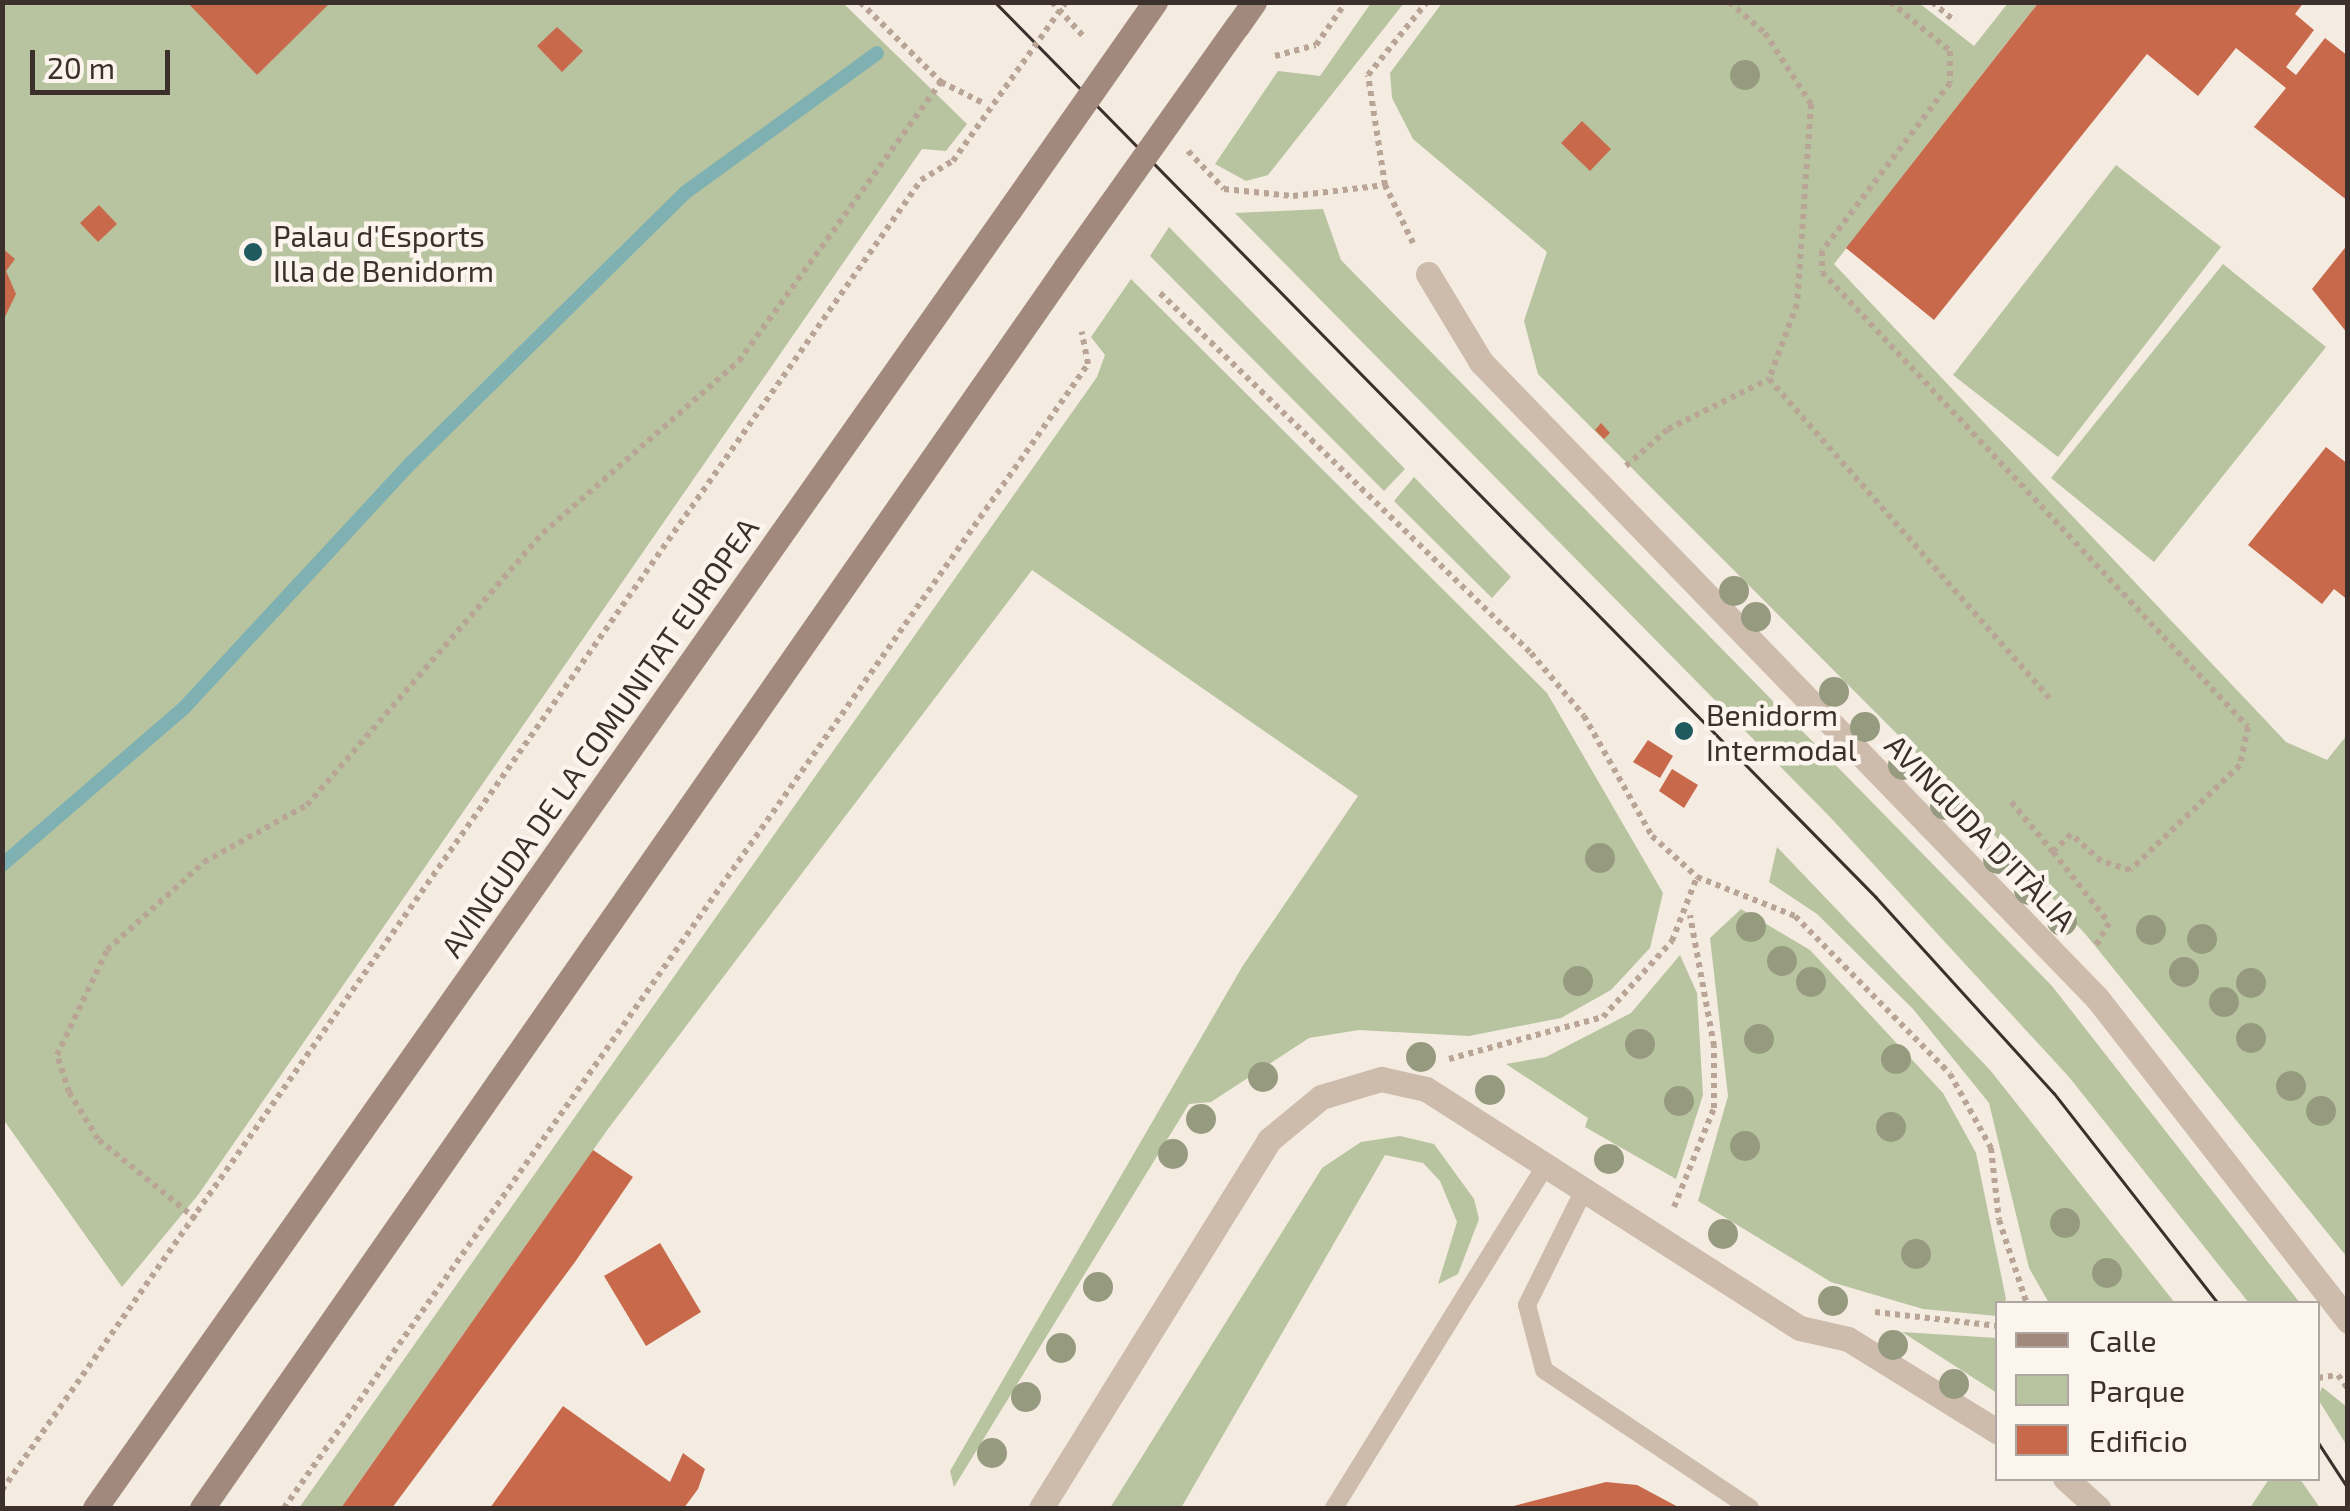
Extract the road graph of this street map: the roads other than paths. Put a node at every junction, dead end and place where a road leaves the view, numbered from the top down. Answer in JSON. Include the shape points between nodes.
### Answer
{"nodes":[{"id":1,"x":1155,"y":2,"type":"edge"},
{"id":2,"x":1254,"y":2,"type":"edge"},
{"id":3,"x":1428,"y":274,"type":"road end"},
{"id":4,"x":1546,"y":1165,"type":"junction"},
{"id":5,"x":1584,"y":1190,"type":"junction"},
{"id":6,"x":2348,"y":1321,"type":"edge"},
{"id":7,"x":1995,"y":1430,"type":"edge"},
{"id":8,"x":2068,"y":1481,"type":"edge"},
{"id":9,"x":96,"y":1508,"type":"edge"},
{"id":10,"x":202,"y":1508,"type":"edge"},
{"id":11,"x":1041,"y":1508,"type":"edge"},
{"id":12,"x":1334,"y":1508,"type":"edge"},
{"id":13,"x":1750,"y":1508,"type":"edge"},
{"id":14,"x":2098,"y":1508,"type":"edge"}],
"edges":[{"from":1,"to":9,"type":"main road","name":"AVINGUDA DE LA COMUNITAT EUROPEA","bridge":true},
{"from":2,"to":10,"type":"main road","bridge":true},
{"from":3,"to":6,"type":"street","name":"AVINGUDA D'ITÀLIA","via":[[1481,362],[2076,977]]},
{"from":4,"to":5,"type":"street"},
{"from":4,"to":11,"type":"street","via":[[1426,1089],[1352,1083],[1292,1114],[1268,1140]]},
{"from":4,"to":12,"type":"lane"},
{"from":5,"to":7,"type":"street","via":[[1800,1328],[1848,1339]]},
{"from":5,"to":13,"type":"lane","via":[[1526,1305],[1544,1370]]},
{"from":8,"to":14,"type":"street"}]}
